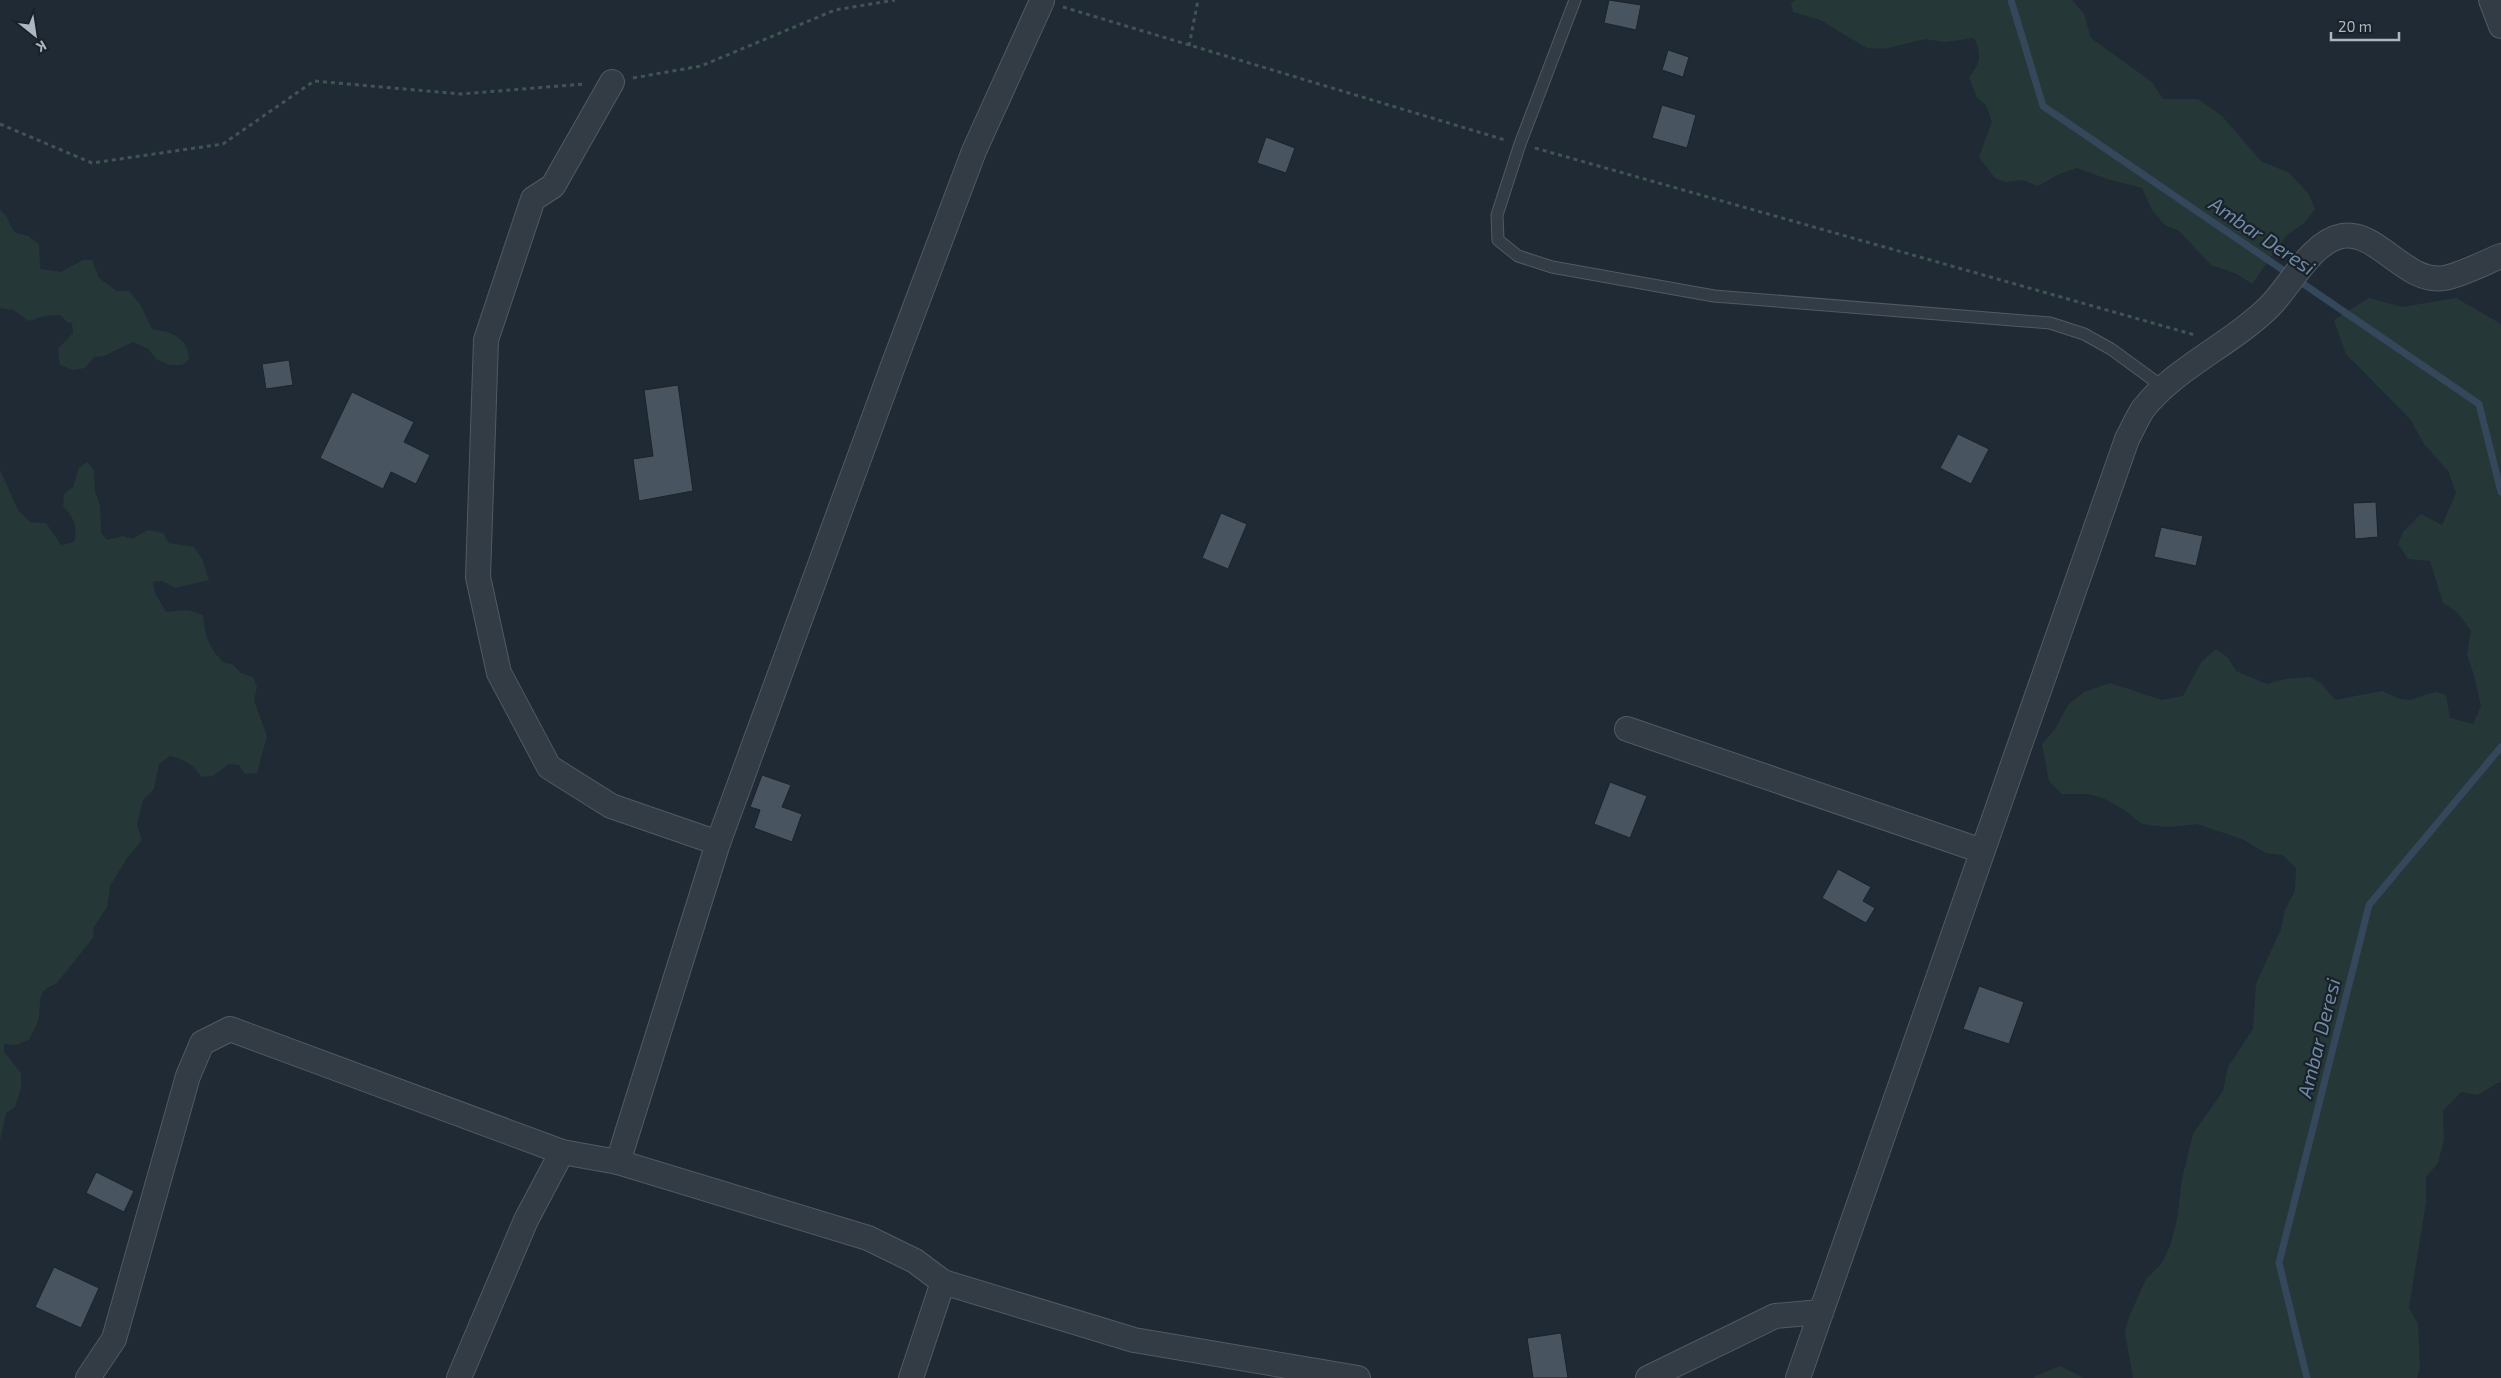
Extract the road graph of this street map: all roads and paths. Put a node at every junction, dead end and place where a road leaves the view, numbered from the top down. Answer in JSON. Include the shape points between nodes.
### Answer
{"nodes":[{"id":1,"x":895,"y":0,"type":"edge"},
{"id":2,"x":1198,"y":0,"type":"edge"},
{"id":3,"x":1576,"y":0,"type":"edge"},
{"id":4,"x":2491,"y":0,"type":"edge"},
{"id":5,"x":1042,"y":1,"type":"edge"},
{"id":6,"x":2501,"y":26,"type":"edge"},
{"id":7,"x":1189,"y":46,"type":"junction"},
{"id":8,"x":612,"y":82,"type":"junction"},
{"id":9,"x":0,"y":124,"type":"edge"},
{"id":10,"x":1520,"y":144,"type":"junction"},
{"id":11,"x":2501,"y":256,"type":"edge"},
{"id":12,"x":2224,"y":344,"type":"junction"},
{"id":13,"x":2164,"y":387,"type":"junction"},
{"id":14,"x":1627,"y":729,"type":"dead end"},
{"id":15,"x":718,"y":843,"type":"junction"},
{"id":16,"x":1982,"y":851,"type":"junction"},
{"id":17,"x":562,"y":1152,"type":"junction"},
{"id":18,"x":618,"y":1162,"type":"junction"},
{"id":19,"x":943,"y":1282,"type":"junction"},
{"id":20,"x":1821,"y":1312,"type":"junction"},
{"id":21,"x":88,"y":1378,"type":"edge"},
{"id":22,"x":459,"y":1378,"type":"edge"},
{"id":23,"x":911,"y":1378,"type":"edge"},
{"id":24,"x":1358,"y":1378,"type":"edge"},
{"id":25,"x":1648,"y":1378,"type":"edge"},
{"id":26,"x":1798,"y":1378,"type":"edge"}],
"edges":[{"from":1,"to":8,"type":"path","via":[[835,10],[701,66]]},
{"from":2,"to":7,"type":"path"},
{"from":3,"to":10,"type":"lane"},
{"from":4,"to":6,"type":"street"},
{"from":5,"to":7,"type":"path"},
{"from":5,"to":15,"type":"street","via":[[974,151]]},
{"from":7,"to":10,"type":"path"},
{"from":8,"to":9,"type":"path","via":[[461,94],[314,81],[224,144],[92,162]]},
{"from":8,"to":15,"type":"street","via":[[553,186],[533,198],[486,340],[478,577],[499,673],[549,768],[611,806]]},
{"from":10,"to":12,"type":"path"},
{"from":10,"to":13,"type":"lane","via":[[1497,215],[1498,240],[1518,256],[1552,267],[1714,296],[2050,323],[2084,334],[2111,349]]},
{"from":11,"to":12,"type":"street","via":[[2444,278],[2419,275],[2364,239],[2342,236],[2321,244],[2270,306]]},
{"from":12,"to":13,"type":"street"},
{"from":13,"to":16,"type":"street","via":[[2142,410],[2127,439]]},
{"from":14,"to":16,"type":"street"},
{"from":15,"to":18,"type":"street"},
{"from":16,"to":20,"type":"street"},
{"from":17,"to":18,"type":"street"},
{"from":17,"to":21,"type":"street","via":[[230,1029],[202,1043],[188,1076],[114,1339]]},
{"from":17,"to":22,"type":"street","via":[[526,1220]]},
{"from":18,"to":19,"type":"street","via":[[868,1238],[915,1261]]},
{"from":19,"to":23,"type":"street"},
{"from":19,"to":24,"type":"street","via":[[1134,1340]]},
{"from":20,"to":25,"type":"street","via":[[1775,1316]]},
{"from":20,"to":26,"type":"street"}]}
